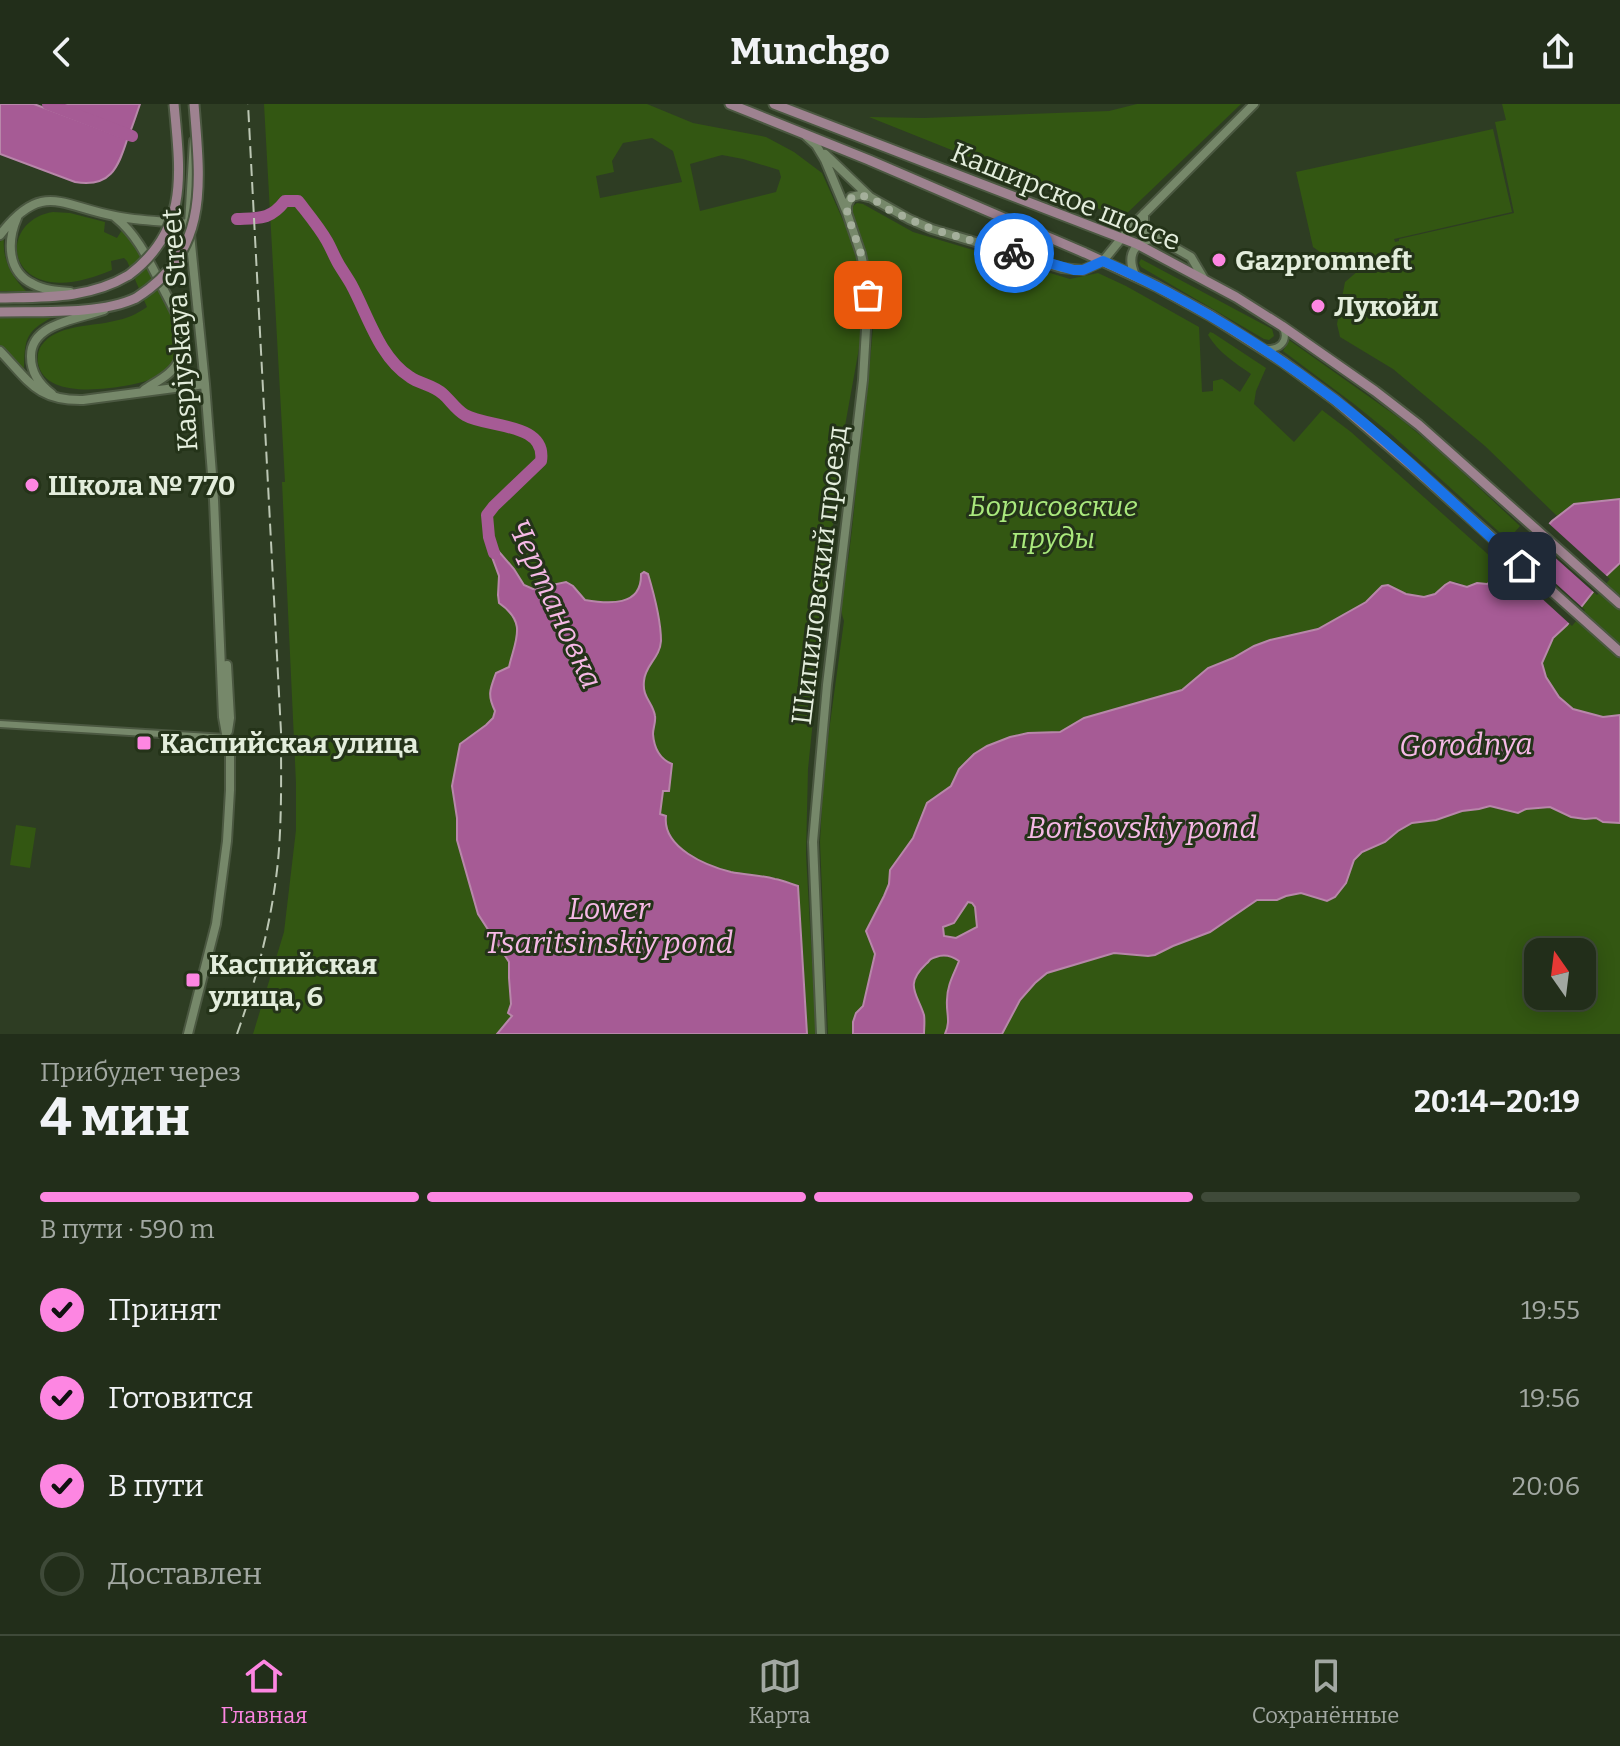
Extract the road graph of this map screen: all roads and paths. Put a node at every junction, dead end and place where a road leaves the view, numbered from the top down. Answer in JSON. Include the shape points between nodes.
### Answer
{"nodes":[{"id":1,"x":174,"y":104,"type":"edge"},
{"id":2,"x":195,"y":104,"type":"edge"},
{"id":3,"x":730,"y":104,"type":"edge"},
{"id":4,"x":774,"y":104,"type":"edge"},
{"id":5,"x":1252,"y":105,"type":"edge"},
{"id":6,"x":805,"y":135,"type":"junction"},
{"id":7,"x":816,"y":145,"type":"junction"},
{"id":8,"x":870,"y":197,"type":"junction"},
{"id":9,"x":847,"y":213,"type":"junction"},
{"id":10,"x":1144,"y":213,"type":"junction"},
{"id":11,"x":19,"y":214,"type":"junction"},
{"id":12,"x":115,"y":217,"type":"junction"},
{"id":13,"x":189,"y":224,"type":"junction"},
{"id":14,"x":0,"y":235,"type":"edge"},
{"id":15,"x":1122,"y":238,"type":"junction"},
{"id":16,"x":1156,"y":238,"type":"junction"},
{"id":17,"x":1137,"y":244,"type":"junction"},
{"id":18,"x":1103,"y":261,"type":"junction"},
{"id":19,"x":1135,"y":275,"type":"junction"},
{"id":20,"x":1204,"y":279,"type":"junction"},
{"id":21,"x":86,"y":293,"type":"junction"},
{"id":22,"x":0,"y":298,"type":"edge"},
{"id":23,"x":117,"y":305,"type":"junction"},
{"id":24,"x":0,"y":312,"type":"edge"},
{"id":25,"x":1282,"y":326,"type":"junction"},
{"id":26,"x":1261,"y":349,"type":"junction"},
{"id":27,"x":0,"y":351,"type":"edge"},
{"id":28,"x":205,"y":384,"type":"junction"},
{"id":29,"x":141,"y":391,"type":"junction"},
{"id":30,"x":56,"y":397,"type":"junction"},
{"id":31,"x":1620,"y":604,"type":"edge"},
{"id":32,"x":1620,"y":652,"type":"edge"},
{"id":33,"x":0,"y":724,"type":"edge"},
{"id":34,"x":226,"y":738,"type":"junction"},
{"id":35,"x":188,"y":1034,"type":"edge"},
{"id":36,"x":821,"y":1034,"type":"edge"}],
"edges":[{"from":1,"to":21,"type":"main road","bridge":true,"via":[[178,189],[170,225],[157,249],[129,275]]},
{"from":2,"to":13,"type":"main road","name":"Kaspiyskaya Street"},
{"from":2,"to":23,"type":"main road","bridge":true,"via":[[198,174],[186,244],[161,279]]},
{"from":3,"to":6,"type":"main road","name":"Каширское шоссе"},
{"from":4,"to":15,"type":"main road","name":"Каширское шоссе"},
{"from":5,"to":10,"type":"main road"},
{"from":6,"to":7,"type":"main road","name":"Шипиловский проезд"},
{"from":6,"to":18,"type":"main road","name":"Каширское шоссе"},
{"from":7,"to":8,"type":"main road"},
{"from":7,"to":9,"type":"main road","name":"Шипиловский проезд"},
{"from":8,"to":9,"type":"main road","via":[[851,197]]},
{"from":8,"to":18,"type":"main road","via":[[932,229],[1062,268],[1083,270]]},
{"from":9,"to":36,"type":"main road","name":"Шипиловский проезд","via":[[866,277],[867,324],[813,842]]},
{"from":10,"to":15,"type":"main road"},
{"from":10,"to":16,"type":"main road","via":[[1144,228]]},
{"from":11,"to":12,"type":"main road","via":[[53,200]]},
{"from":11,"to":14,"type":"main road"},
{"from":11,"to":21,"type":"main road","via":[[10,252],[22,277],[50,290]]},
{"from":12,"to":13,"type":"main road"},
{"from":12,"to":29,"type":"main road","via":[[143,249],[183,334],[177,365]]},
{"from":13,"to":28,"type":"main road","name":"Kaspiyskaya Street"},
{"from":15,"to":17,"type":"main road","name":"Каширское шоссе"},
{"from":15,"to":18,"type":"main road"},
{"from":16,"to":17,"type":"main road"},
{"from":16,"to":20,"type":"main road","via":[[1191,257]]},
{"from":17,"to":19,"type":"main road","via":[[1130,262]]},
{"from":17,"to":20,"type":"main road","name":"Каширское шоссе"},
{"from":18,"to":19,"type":"main road","name":"Каширское шоссе"},
{"from":19,"to":26,"type":"main road","name":"Каширское шоссе"},
{"from":20,"to":25,"type":"main road","name":"Каширское шоссе"},
{"from":21,"to":22,"type":"main road"},
{"from":23,"to":24,"type":"main road"},
{"from":23,"to":30,"type":"main road","via":[[58,324],[37,338],[32,366]]},
{"from":25,"to":26,"type":"street","via":[[1286,337],[1281,346]]},
{"from":25,"to":31,"type":"main road","name":"Каширское шоссе","via":[[1419,425]]},
{"from":26,"to":32,"type":"main road","name":"Каширское шоссе","via":[[1335,400]]},
{"from":27,"to":30,"type":"main road","via":[[31,385]]},
{"from":28,"to":29,"type":"main road"},
{"from":28,"to":34,"type":"main road","name":"Kaspiyskaya Street"},
{"from":29,"to":30,"type":"main road","via":[[83,400]]},
{"from":33,"to":34,"type":"street"},
{"from":34,"to":35,"type":"main road","name":"Kaspiyskaya Street","via":[[230,790],[225,854],[216,924]]}]}
